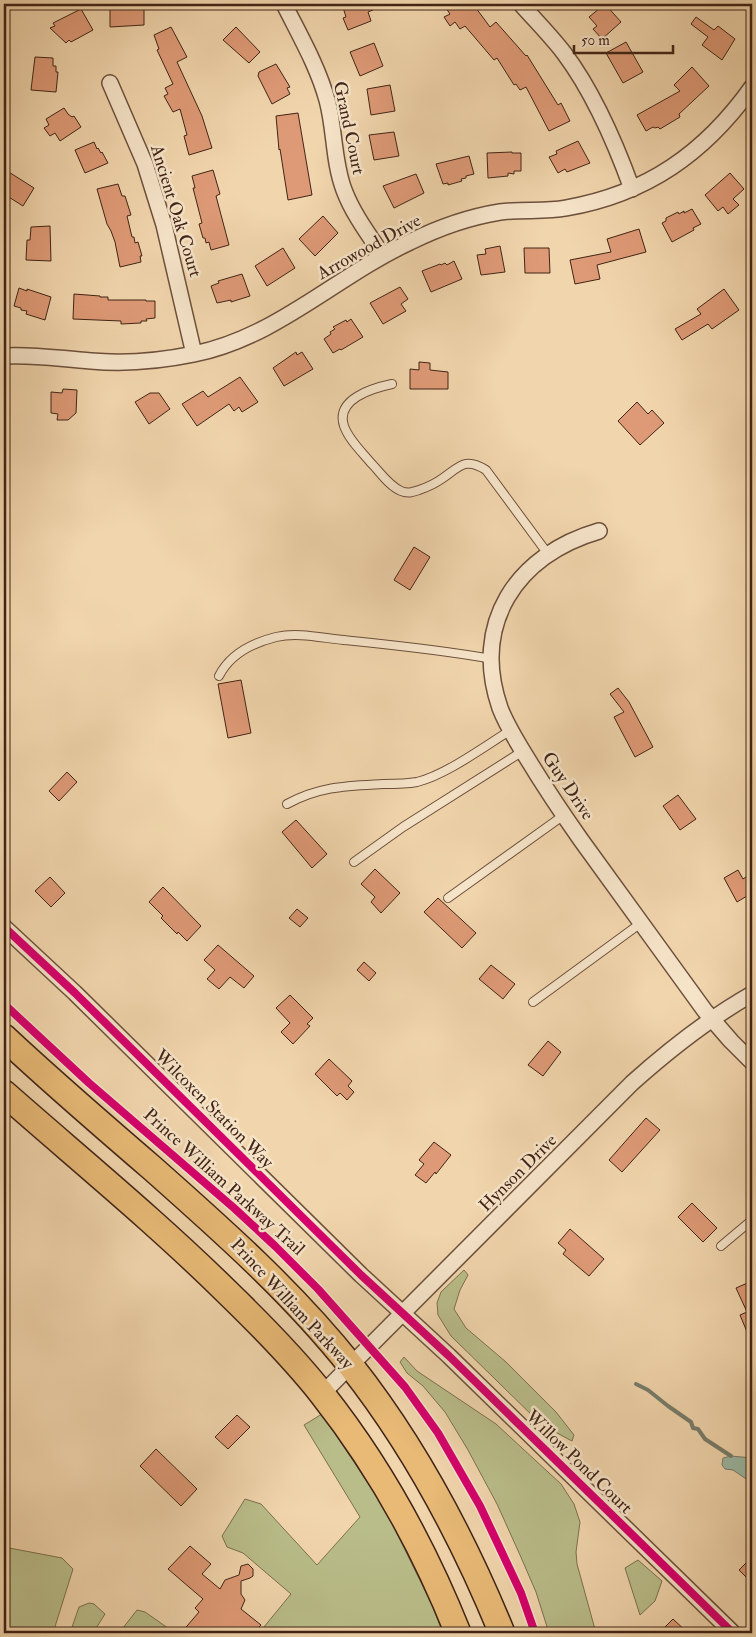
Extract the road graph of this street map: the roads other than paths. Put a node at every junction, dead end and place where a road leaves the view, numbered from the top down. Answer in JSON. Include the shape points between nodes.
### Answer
{"nodes":[{"id":1,"x":521,"y":4,"type":"edge"},
{"id":2,"x":285,"y":6,"type":"dead end"},
{"id":3,"x":110,"y":83,"type":"dead end"},
{"id":4,"x":752,"y":87,"type":"edge"},
{"id":5,"x":632,"y":189,"type":"junction"},
{"id":6,"x":383,"y":256,"type":"junction"},
{"id":7,"x":194,"y":354,"type":"junction"},
{"id":8,"x":4,"y":356,"type":"edge"},
{"id":9,"x":392,"y":384,"type":"dead end"},
{"id":10,"x":599,"y":531,"type":"dead end"},
{"id":11,"x":548,"y":554,"type":"junction"},
{"id":12,"x":492,"y":659,"type":"junction"},
{"id":13,"x":219,"y":676,"type":"dead end"},
{"id":14,"x":511,"y":730,"type":"junction"},
{"id":15,"x":523,"y":751,"type":"junction"},
{"id":16,"x":287,"y":804,"type":"dead end"},
{"id":17,"x":564,"y":815,"type":"junction"},
{"id":18,"x":354,"y":862,"type":"dead end"},
{"id":19,"x":448,"y":898,"type":"dead end"},
{"id":20,"x":641,"y":923,"type":"junction"},
{"id":21,"x":4,"y":927,"type":"edge"},
{"id":22,"x":752,"y":994,"type":"edge"},
{"id":23,"x":533,"y":1002,"type":"dead end"},
{"id":24,"x":712,"y":1019,"type":"junction"},
{"id":25,"x":4,"y":1037,"type":"edge"},
{"id":26,"x":752,"y":1062,"type":"edge"},
{"id":27,"x":4,"y":1093,"type":"edge"},
{"id":28,"x":752,"y":1220,"type":"edge"},
{"id":29,"x":721,"y":1246,"type":"dead end"},
{"id":30,"x":403,"y":1314,"type":"junction"},
{"id":31,"x":350,"y":1366,"type":"junction"},
{"id":32,"x":322,"y":1394,"type":"junction"},
{"id":33,"x":458,"y":1633,"type":"edge"},
{"id":34,"x":502,"y":1633,"type":"edge"},
{"id":35,"x":734,"y":1633,"type":"edge"}],
"edges":[{"from":1,"to":5,"type":"street","via":[[583,82],[621,157]]},
{"from":2,"to":6,"type":"street","name":"Grand Court","via":[[318,73],[327,100],[344,189],[352,209]]},
{"from":3,"to":7,"type":"street","name":"Ancient Oak Court","via":[[145,164],[164,225]]},
{"from":4,"to":5,"type":"street","name":"Arrowood Drive","via":[[705,142],[658,176]]},
{"from":5,"to":6,"type":"street","name":"Arrowood Drive","via":[[592,203],[501,212],[474,218]]},
{"from":6,"to":7,"type":"street","name":"Arrowood Drive","via":[[275,324],[244,339]]},
{"from":7,"to":8,"type":"street","name":"Arrowood Drive","via":[[126,362]]},
{"from":9,"to":11,"type":"lane","via":[[363,393],[349,403],[343,418],[344,427],[356,446],[392,486],[411,493],[431,485],[462,464],[479,465]]},
{"from":10,"to":11,"type":"street","name":"Guy Drive","via":[[564,544]]},
{"from":11,"to":12,"type":"street","name":"Guy Drive","via":[[524,574],[509,595],[496,624]]},
{"from":12,"to":13,"type":"lane","via":[[296,635],[257,642],[230,660]]},
{"from":12,"to":14,"type":"street","name":"Guy Drive","via":[[495,688]]},
{"from":14,"to":15,"type":"street","name":"Guy Drive"},
{"from":14,"to":16,"type":"lane","via":[[433,777],[407,783],[339,786],[318,790]]},
{"from":15,"to":17,"type":"street","name":"Guy Drive"},
{"from":15,"to":18,"type":"lane"},
{"from":17,"to":19,"type":"lane"},
{"from":17,"to":20,"type":"street","name":"Guy Drive"},
{"from":20,"to":23,"type":"lane"},
{"from":20,"to":24,"type":"street","name":"Guy Drive"},
{"from":21,"to":30,"type":"street","name":"Wilcoxen Station Way"},
{"from":22,"to":24,"type":"street","name":"Hynson Drive"},
{"from":24,"to":26,"type":"street","name":"Guy Drive"},
{"from":24,"to":30,"type":"street","name":"Hynson Drive","via":[[632,1083]]},
{"from":25,"to":31,"type":"highway","name":"Prince William Parkway","via":[[229,1236],[315,1324]]},
{"from":27,"to":32,"type":"highway","name":"Prince William Parkway","via":[[158,1226],[260,1324]]},
{"from":28,"to":29,"type":"lane"},
{"from":30,"to":31,"type":"street","name":"Hynson Drive"},
{"from":30,"to":35,"type":"street","name":"Willow Pond Court"},
{"from":31,"to":32,"type":"street","name":"Hynson Drive"},
{"from":31,"to":34,"type":"highway","name":"Prince William Parkway","via":[[384,1410],[419,1465],[478,1576]]},
{"from":32,"to":33,"type":"highway","name":"Prince William Parkway","via":[[397,1506],[423,1554]]}]}
